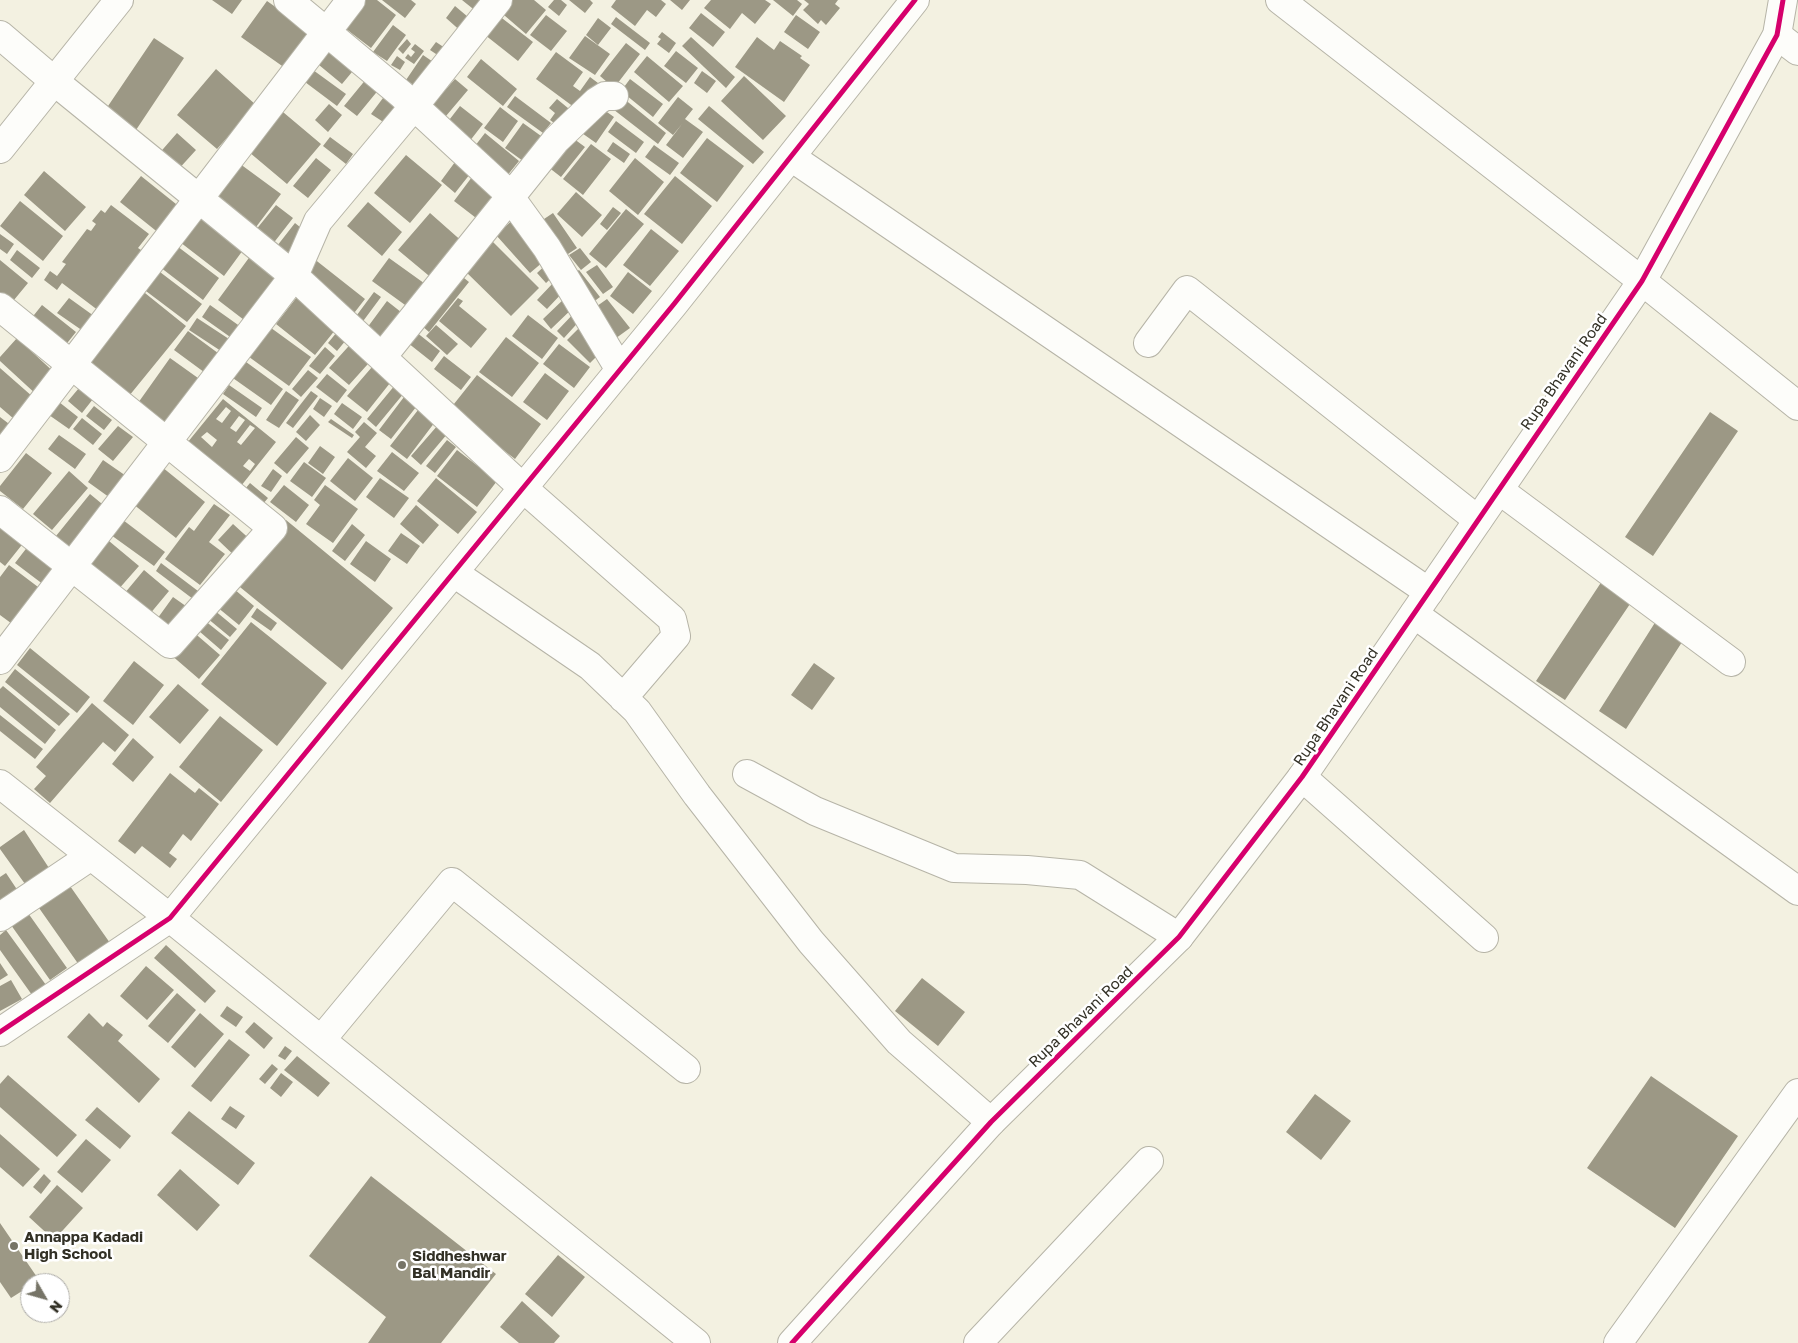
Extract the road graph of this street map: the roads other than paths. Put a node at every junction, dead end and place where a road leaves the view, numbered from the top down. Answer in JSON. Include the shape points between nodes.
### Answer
{"nodes":[{"id":1,"x":120,"y":0,"type":"edge"},
{"id":2,"x":288,"y":0,"type":"edge"},
{"id":3,"x":351,"y":0,"type":"edge"},
{"id":4,"x":498,"y":0,"type":"edge"},
{"id":5,"x":915,"y":0,"type":"edge"},
{"id":6,"x":1280,"y":0,"type":"edge"},
{"id":7,"x":1783,"y":0,"type":"edge"},
{"id":8,"x":327,"y":31,"type":"junction"},
{"id":9,"x":0,"y":35,"type":"edge"},
{"id":10,"x":1787,"y":35,"type":"edge"},
{"id":11,"x":1798,"y":51,"type":"edge"},
{"id":12,"x":54,"y":81,"type":"junction"},
{"id":13,"x":614,"y":96,"type":"dead end"},
{"id":14,"x":414,"y":106,"type":"junction"},
{"id":15,"x":0,"y":148,"type":"edge"},
{"id":16,"x":791,"y":157,"type":"junction"},
{"id":17,"x":198,"y":198,"type":"junction"},
{"id":18,"x":510,"y":198,"type":"junction"},
{"id":19,"x":294,"y":276,"type":"junction"},
{"id":20,"x":1642,"y":281,"type":"junction"},
{"id":21,"x":0,"y":308,"type":"edge"},
{"id":22,"x":1148,"y":343,"type":"dead end"},
{"id":23,"x":382,"y":357,"type":"junction"},
{"id":24,"x":70,"y":365,"type":"junction"},
{"id":25,"x":620,"y":370,"type":"junction"},
{"id":26,"x":1798,"y":406,"type":"edge"},
{"id":27,"x":166,"y":442,"type":"junction"},
{"id":28,"x":0,"y":458,"type":"edge"},
{"id":29,"x":523,"y":488,"type":"junction"},
{"id":30,"x":1498,"y":490,"type":"junction"},
{"id":31,"x":0,"y":510,"type":"edge"},
{"id":32,"x":1478,"y":520,"type":"junction"},
{"id":33,"x":72,"y":567,"type":"junction"},
{"id":34,"x":454,"y":573,"type":"junction"},
{"id":35,"x":1429,"y":592,"type":"junction"},
{"id":36,"x":1414,"y":614,"type":"junction"},
{"id":37,"x":0,"y":660,"type":"edge"},
{"id":38,"x":1731,"y":662,"type":"dead end"},
{"id":39,"x":623,"y":698,"type":"junction"},
{"id":40,"x":747,"y":774,"type":"dead end"},
{"id":41,"x":1302,"y":777,"type":"junction"},
{"id":42,"x":0,"y":784,"type":"edge"},
{"id":43,"x":91,"y":856,"type":"junction"},
{"id":44,"x":1798,"y":891,"type":"edge"},
{"id":45,"x":0,"y":918,"type":"edge"},
{"id":46,"x":170,"y":918,"type":"junction"},
{"id":47,"x":1179,"y":937,"type":"junction"},
{"id":48,"x":1484,"y":938,"type":"dead end"},
{"id":49,"x":0,"y":1032,"type":"edge"},
{"id":50,"x":321,"y":1040,"type":"junction"},
{"id":51,"x":686,"y":1070,"type":"dead end"},
{"id":52,"x":1798,"y":1093,"type":"edge"},
{"id":53,"x":991,"y":1122,"type":"junction"},
{"id":54,"x":1149,"y":1161,"type":"dead end"},
{"id":55,"x":696,"y":1343,"type":"edge"},
{"id":56,"x":792,"y":1343,"type":"edge"},
{"id":57,"x":978,"y":1343,"type":"edge"},
{"id":58,"x":1618,"y":1343,"type":"edge"}],
"edges":[{"from":1,"to":12,"type":"street"},
{"from":2,"to":8,"type":"street"},
{"from":3,"to":8,"type":"street"},
{"from":4,"to":14,"type":"street"},
{"from":5,"to":16,"type":"street"},
{"from":6,"to":20,"type":"street"},
{"from":7,"to":10,"type":"street","name":"Rupa Bhavani Road"},
{"from":8,"to":14,"type":"street"},
{"from":8,"to":17,"type":"street"},
{"from":9,"to":12,"type":"street"},
{"from":10,"to":11,"type":"street"},
{"from":10,"to":20,"type":"street","name":"Rupa Bhavani Road"},
{"from":12,"to":15,"type":"street"},
{"from":12,"to":17,"type":"street"},
{"from":13,"to":18,"type":"street","via":[[605,96],[597,101],[556,140]]},
{"from":14,"to":18,"type":"street"},
{"from":14,"to":19,"type":"street","via":[[318,221]]},
{"from":16,"to":25,"type":"street"},
{"from":16,"to":35,"type":"street"},
{"from":17,"to":19,"type":"street"},
{"from":17,"to":24,"type":"street"},
{"from":18,"to":23,"type":"street"},
{"from":18,"to":25,"type":"street","via":[[547,248]]},
{"from":19,"to":23,"type":"street"},
{"from":19,"to":27,"type":"street"},
{"from":20,"to":26,"type":"street"},
{"from":20,"to":30,"type":"street","name":"Rupa Bhavani Road"},
{"from":21,"to":24,"type":"street"},
{"from":22,"to":32,"type":"street","via":[[1187,290]]},
{"from":23,"to":29,"type":"street"},
{"from":24,"to":27,"type":"street"},
{"from":24,"to":28,"type":"street"},
{"from":25,"to":29,"type":"street"},
{"from":27,"to":33,"type":"street"},
{"from":27,"to":33,"type":"street","via":[[273,528],[170,644]]},
{"from":29,"to":34,"type":"street"},
{"from":29,"to":39,"type":"street","via":[[672,619],[676,636]]},
{"from":30,"to":32,"type":"street","name":"Rupa Bhavani Road"},
{"from":30,"to":38,"type":"street"},
{"from":31,"to":33,"type":"street"},
{"from":32,"to":35,"type":"street","name":"Rupa Bhavani Road"},
{"from":33,"to":37,"type":"street"},
{"from":34,"to":39,"type":"street","via":[[590,666]]},
{"from":34,"to":46,"type":"street"},
{"from":35,"to":36,"type":"street","name":"Rupa Bhavani Road"},
{"from":36,"to":41,"type":"street","name":"Rupa Bhavani Road"},
{"from":36,"to":44,"type":"street"},
{"from":39,"to":53,"type":"street","via":[[637,711],[697,795],[811,942],[899,1042]]},
{"from":40,"to":47,"type":"street","via":[[815,811],[954,868],[1080,875]]},
{"from":41,"to":47,"type":"street","name":"Rupa Bhavani Road"},
{"from":41,"to":48,"type":"street"},
{"from":42,"to":43,"type":"street"},
{"from":43,"to":45,"type":"street"},
{"from":43,"to":46,"type":"street"},
{"from":46,"to":49,"type":"street"},
{"from":46,"to":50,"type":"street"},
{"from":47,"to":53,"type":"street","name":"Rupa Bhavani Road"},
{"from":50,"to":51,"type":"street","via":[[452,882]]},
{"from":50,"to":55,"type":"street"},
{"from":52,"to":58,"type":"street"},
{"from":53,"to":56,"type":"street","name":"Rupa Bhavani Road"},
{"from":54,"to":57,"type":"street"}]}
